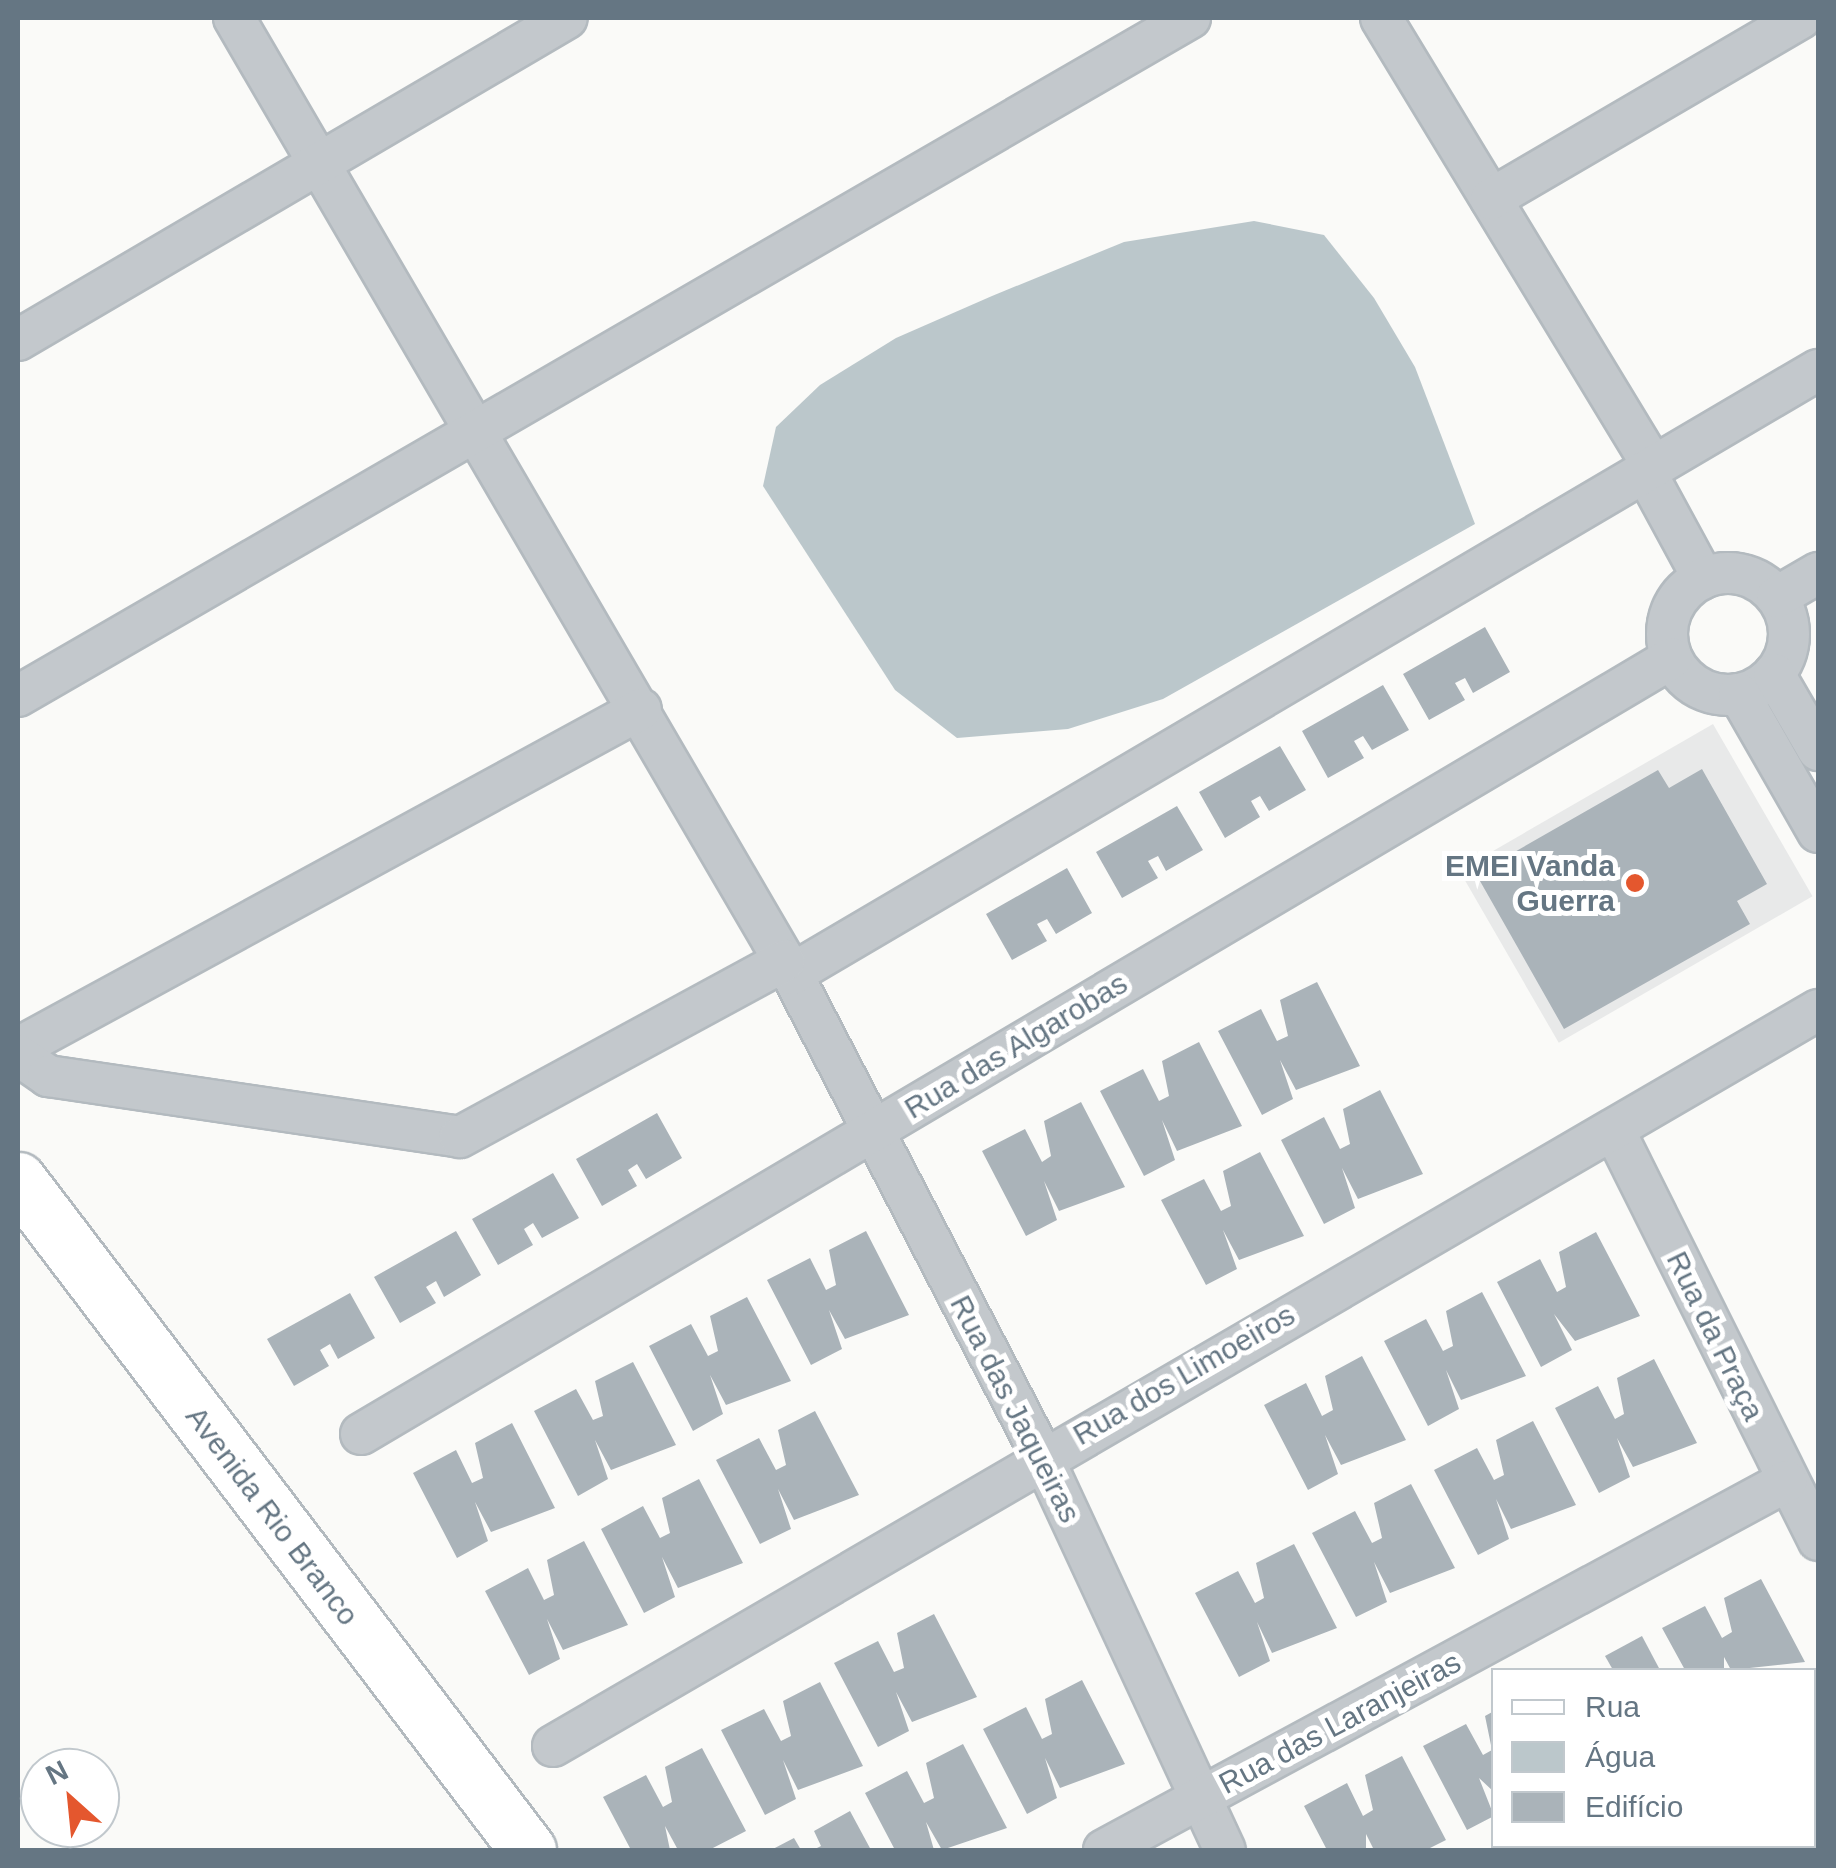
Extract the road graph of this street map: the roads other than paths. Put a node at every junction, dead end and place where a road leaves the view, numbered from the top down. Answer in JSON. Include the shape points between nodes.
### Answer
{"nodes":[{"id":1,"x":234,"y":18,"type":"edge"},
{"id":2,"x":567,"y":18,"type":"edge"},
{"id":3,"x":1190,"y":18,"type":"edge"},
{"id":4,"x":1380,"y":18,"type":"edge"},
{"id":5,"x":1800,"y":18,"type":"edge"},
{"id":6,"x":317,"y":162,"type":"junction"},
{"id":7,"x":1490,"y":199,"type":"junction"},
{"id":8,"x":18,"y":340,"type":"edge"},
{"id":9,"x":1818,"y":370,"type":"edge"},
{"id":10,"x":473,"y":429,"type":"junction"},
{"id":11,"x":1649,"y":468,"type":"junction"},
{"id":12,"x":1818,"y":574,"type":"edge"},
{"id":13,"x":1704,"y":578,"type":"junction"},
{"id":14,"x":1777,"y":597,"type":"junction"},
{"id":15,"x":1672,"y":658,"type":"junction"},
{"id":16,"x":1774,"y":674,"type":"junction"},
{"id":17,"x":1739,"y":694,"type":"junction"},
{"id":18,"x":18,"y":696,"type":"edge"},
{"id":19,"x":641,"y":709,"type":"junction"},
{"id":20,"x":1818,"y":750,"type":"edge"},
{"id":21,"x":1818,"y":832,"type":"edge"},
{"id":22,"x":788,"y":967,"type":"junction"},
{"id":23,"x":1818,"y":1010,"type":"edge"},
{"id":24,"x":18,"y":1052,"type":"edge"},
{"id":25,"x":1614,"y":1130,"type":"junction"},
{"id":26,"x":872,"y":1131,"type":"junction"},
{"id":27,"x":18,"y":1180,"type":"edge"},
{"id":28,"x":361,"y":1434,"type":"dead end"},
{"id":29,"x":1042,"y":1456,"type":"junction"},
{"id":30,"x":1787,"y":1482,"type":"junction"},
{"id":31,"x":1818,"y":1540,"type":"edge"},
{"id":32,"x":553,"y":1746,"type":"dead end"},
{"id":33,"x":1200,"y":1799,"type":"junction"},
{"id":34,"x":528,"y":1850,"type":"edge"},
{"id":35,"x":1104,"y":1850,"type":"edge"},
{"id":36,"x":1225,"y":1850,"type":"edge"}],
"edges":[{"from":1,"to":6,"type":"street","name":"Rua das Jaqueiras"},
{"from":2,"to":6,"type":"street"},
{"from":3,"to":10,"type":"street"},
{"from":4,"to":7,"type":"street"},
{"from":5,"to":7,"type":"street"},
{"from":6,"to":8,"type":"street"},
{"from":6,"to":10,"type":"street","name":"Rua das Jaqueiras"},
{"from":7,"to":11,"type":"street"},
{"from":9,"to":11,"type":"street"},
{"from":10,"to":18,"type":"street"},
{"from":10,"to":19,"type":"street","name":"Rua das Jaqueiras"},
{"from":11,"to":13,"type":"street"},
{"from":11,"to":22,"type":"street"},
{"from":12,"to":14,"type":"street"},
{"from":13,"to":14,"type":"street","via":[[1744,575]]},
{"from":13,"to":15,"type":"street","via":[[1668,618]]},
{"from":14,"to":16,"type":"street","via":[[1789,636]]},
{"from":15,"to":17,"type":"street","via":[[1699,688]]},
{"from":15,"to":26,"type":"street","name":"Rua das Algarobas"},
{"from":16,"to":17,"type":"street"},
{"from":16,"to":20,"type":"street"},
{"from":17,"to":21,"type":"street"},
{"from":19,"to":22,"type":"street","name":"Rua das Jaqueiras"},
{"from":19,"to":24,"type":"street"},
{"from":22,"to":24,"type":"street","via":[[460,1137],[48,1076]]},
{"from":22,"to":26,"type":"street","name":"Rua das Jaqueiras"},
{"from":23,"to":25,"type":"street","name":"Rua dos Limoeiros"},
{"from":25,"to":29,"type":"street","name":"Rua dos Limoeiros"},
{"from":25,"to":30,"type":"street","name":"Rua da Praça"},
{"from":26,"to":28,"type":"street","name":"Rua das Algarobas"},
{"from":26,"to":29,"type":"street","name":"Rua das Jaqueiras"},
{"from":27,"to":34,"type":"street","name":"Avenida Rio Branco"},
{"from":29,"to":32,"type":"street","name":"Rua dos Limoeiros"},
{"from":29,"to":33,"type":"street","name":"Rua das Jaqueiras"},
{"from":30,"to":31,"type":"street","name":"Rua da Praça"},
{"from":30,"to":33,"type":"street","name":"Rua das Laranjeiras"},
{"from":33,"to":35,"type":"street","name":"Rua das Laranjeiras"},
{"from":33,"to":36,"type":"street","name":"Rua das Jaqueiras"}]}
